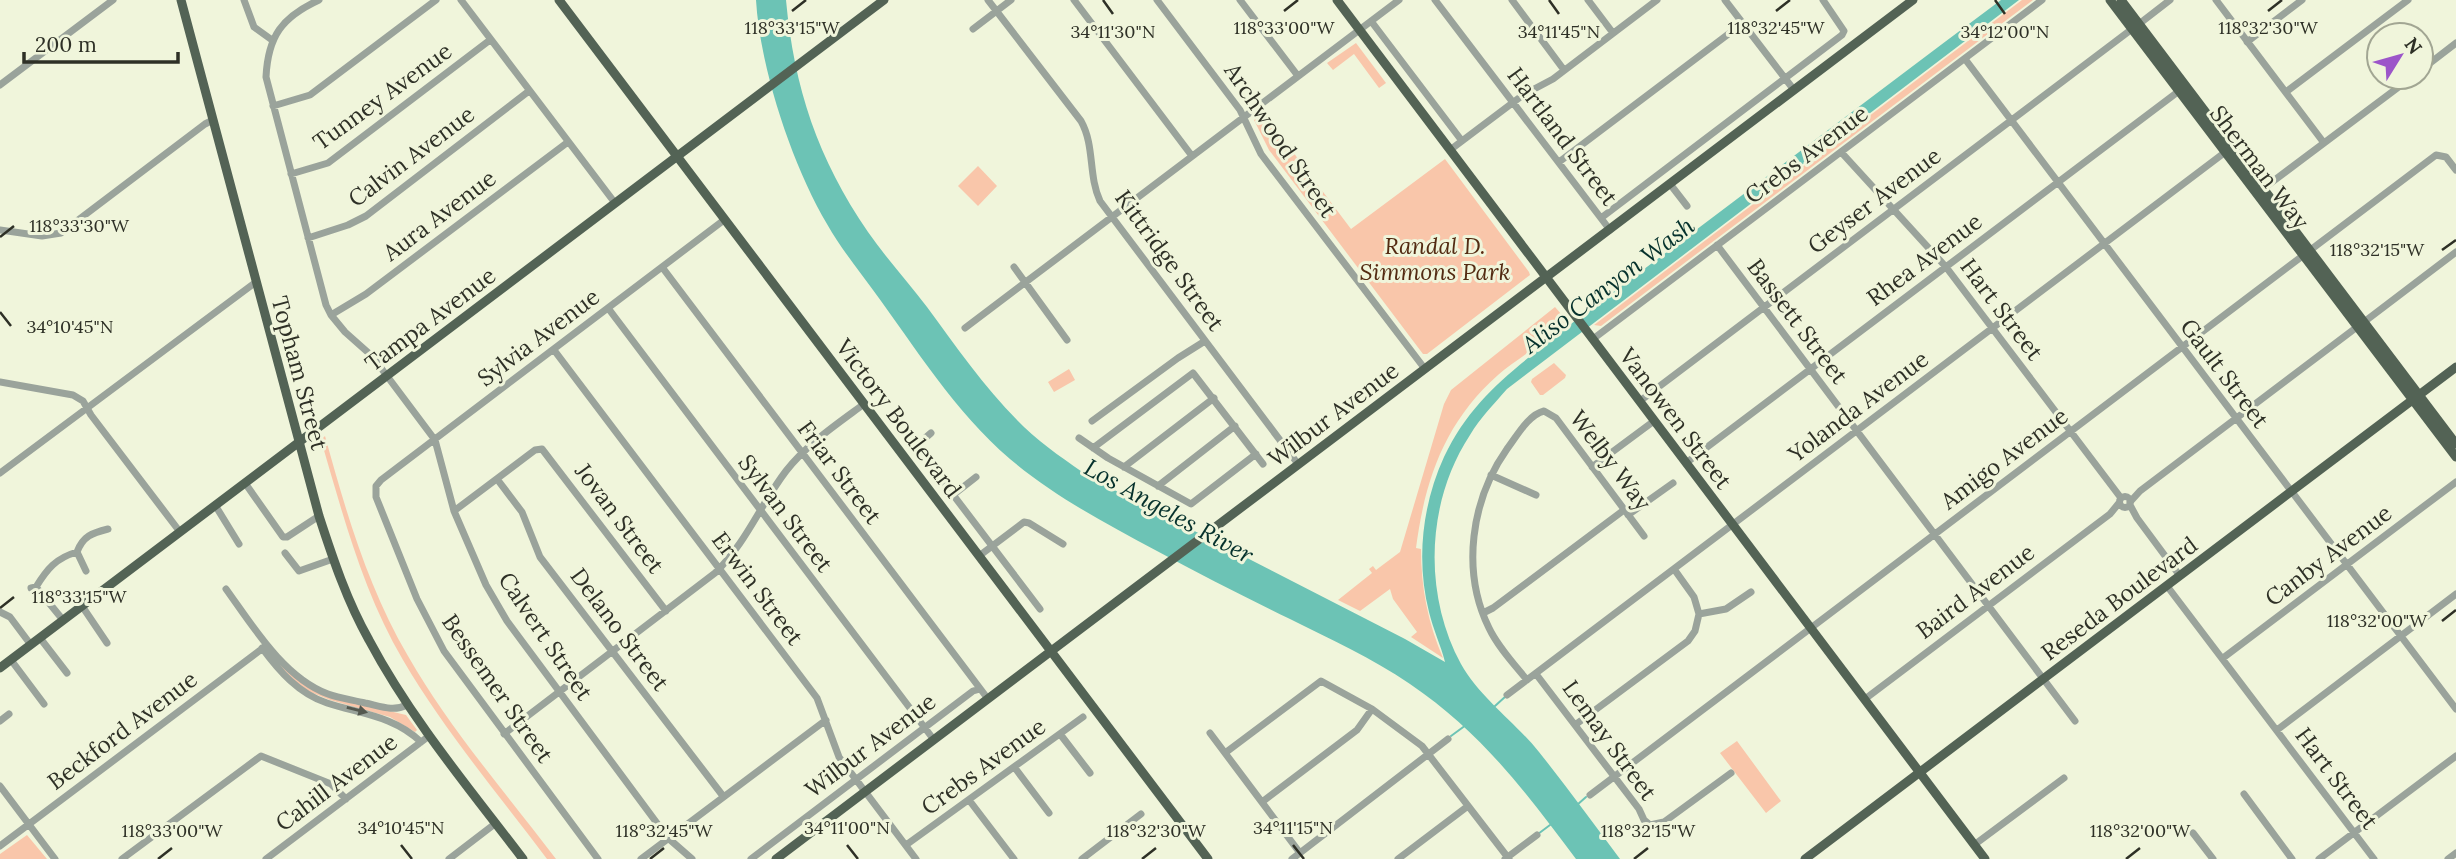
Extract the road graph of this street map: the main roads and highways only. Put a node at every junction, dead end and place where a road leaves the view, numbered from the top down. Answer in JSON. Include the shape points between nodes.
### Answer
{"nodes":[{"id":1,"x":181,"y":0,"type":"edge"},
{"id":2,"x":559,"y":0,"type":"edge"},
{"id":3,"x":884,"y":0,"type":"edge"},
{"id":4,"x":1337,"y":0,"type":"edge"},
{"id":5,"x":1913,"y":0,"type":"edge"},
{"id":6,"x":2110,"y":0,"type":"edge"},
{"id":7,"x":2120,"y":0,"type":"edge"},
{"id":8,"x":2135,"y":27,"type":"junction"},
{"id":9,"x":677,"y":156,"type":"junction"},
{"id":10,"x":1546,"y":278,"type":"junction"},
{"id":11,"x":2456,"y":367,"type":"edge"},
{"id":12,"x":2416,"y":397,"type":"junction"},
{"id":13,"x":299,"y":443,"type":"junction"},
{"id":14,"x":2456,"y":444,"type":"edge"},
{"id":15,"x":2456,"y":457,"type":"edge"},
{"id":16,"x":1051,"y":651,"type":"junction"},
{"id":17,"x":0,"y":668,"type":"edge"},
{"id":18,"x":1920,"y":773,"type":"junction"},
{"id":19,"x":523,"y":859,"type":"edge"},
{"id":20,"x":776,"y":859,"type":"edge"},
{"id":21,"x":1208,"y":859,"type":"edge"},
{"id":22,"x":1805,"y":859,"type":"edge"},
{"id":23,"x":1984,"y":859,"type":"edge"}],
"edges":[{"from":1,"to":13,"type":"main road","name":"Topham Street"},
{"from":2,"to":9,"type":"main road","name":"Victory Boulevard"},
{"from":3,"to":9,"type":"main road","name":"Tampa Avenue"},
{"from":4,"to":10,"type":"main road","name":"Vanowen Street"},
{"from":5,"to":10,"type":"main road","name":"Wilbur Avenue"},
{"from":6,"to":8,"type":"main road","name":"Sherman Way"},
{"from":7,"to":8,"type":"main road","name":"Sherman Way"},
{"from":8,"to":12,"type":"main road","name":"Sherman Way"},
{"from":9,"to":13,"type":"main road","name":"Tampa Avenue"},
{"from":9,"to":16,"type":"main road","name":"Victory Boulevard"},
{"from":10,"to":16,"type":"main road","name":"Wilbur Avenue"},
{"from":10,"to":18,"type":"main road","name":"Vanowen Street"},
{"from":11,"to":12,"type":"main road","name":"Reseda Boulevard"},
{"from":12,"to":14,"type":"main road","name":"Sherman Way"},
{"from":12,"to":15,"type":"main road","name":"Sherman Way"},
{"from":12,"to":18,"type":"main road","name":"Reseda Boulevard"},
{"from":13,"to":17,"type":"main road","name":"Tampa Avenue"},
{"from":13,"to":19,"type":"main road","name":"Topham Street","via":[[318,516],[363,631],[425,739]]},
{"from":16,"to":20,"type":"main road","name":"Wilbur Avenue"},
{"from":16,"to":21,"type":"main road","name":"Victory Boulevard"},
{"from":18,"to":22,"type":"main road","name":"Reseda Boulevard"},
{"from":18,"to":23,"type":"main road","name":"Vanowen Street"}]}
